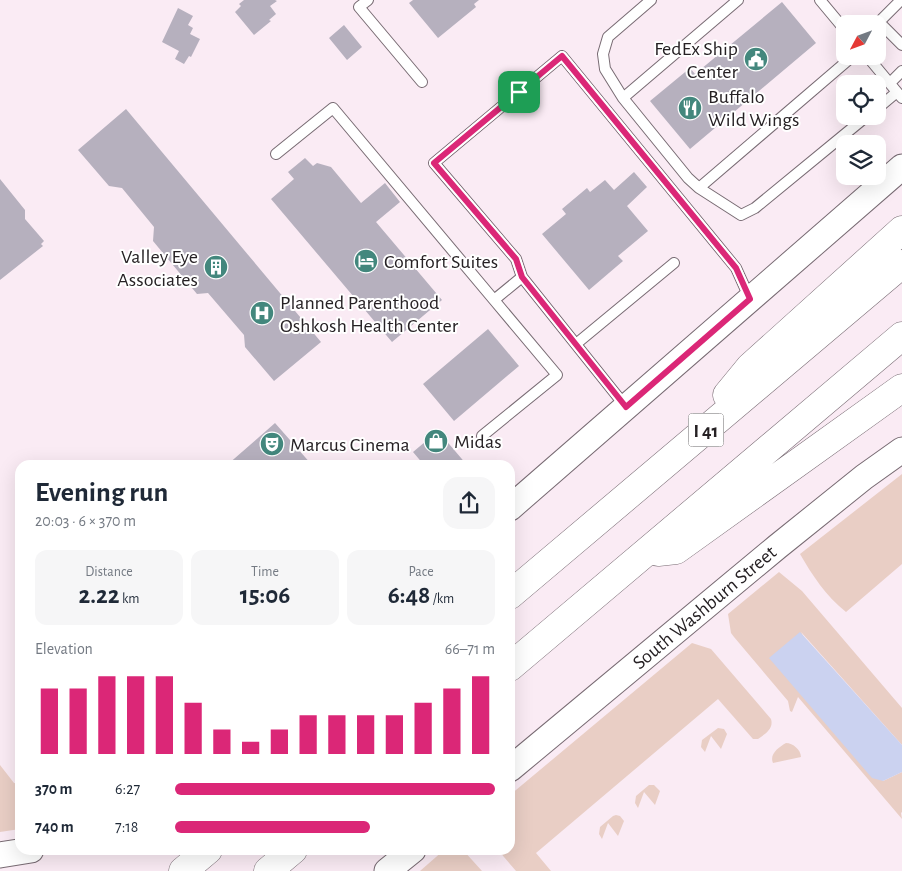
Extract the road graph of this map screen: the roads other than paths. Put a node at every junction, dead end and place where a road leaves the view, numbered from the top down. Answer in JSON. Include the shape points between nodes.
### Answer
{"nodes":[{"id":1,"x":368,"y":0,"type":"edge"},
{"id":2,"x":651,"y":0,"type":"edge"},
{"id":3,"x":738,"y":0,"type":"edge"},
{"id":4,"x":820,"y":0,"type":"edge"},
{"id":5,"x":901,"y":0,"type":"edge"},
{"id":6,"x":836,"y":19,"type":"edge"},
{"id":7,"x":902,"y":45,"type":"edge"},
{"id":8,"x":843,"y":65,"type":"edge"},
{"id":9,"x":875,"y":65,"type":"edge"},
{"id":10,"x":902,"y":71,"type":"edge"},
{"id":11,"x":422,"y":82,"type":"dead end"},
{"id":12,"x":890,"y":83,"type":"junction"},
{"id":13,"x":899,"y":95,"type":"edge"},
{"id":14,"x":623,"y":98,"type":"junction"},
{"id":15,"x":886,"y":103,"type":"edge"},
{"id":16,"x":856,"y":125,"type":"edge"},
{"id":17,"x":276,"y":154,"type":"dead end"},
{"id":18,"x":902,"y":167,"type":"edge"},
{"id":19,"x":700,"y":188,"type":"junction"},
{"id":20,"x":902,"y":230,"type":"edge"},
{"id":21,"x":674,"y":263,"type":"dead end"},
{"id":22,"x":902,"y":264,"type":"edge"},
{"id":23,"x":522,"y":277,"type":"junction"},
{"id":24,"x":750,"y":299,"type":"junction"},
{"id":25,"x":494,"y":300,"type":"junction"},
{"id":26,"x":902,"y":336,"type":"edge"},
{"id":27,"x":576,"y":344,"type":"junction"},
{"id":28,"x":902,"y":388,"type":"edge"},
{"id":29,"x":626,"y":407,"type":"junction"},
{"id":30,"x":482,"y":436,"type":"dead end"},
{"id":31,"x":684,"y":448,"type":"junction"},
{"id":32,"x":902,"y":450,"type":"edge"},
{"id":33,"x":515,"y":504,"type":"edge"},
{"id":34,"x":644,"y":554,"type":"junction"},
{"id":35,"x":515,"y":591,"type":"edge"},
{"id":36,"x":515,"y":663,"type":"edge"},
{"id":37,"x":515,"y":765,"type":"edge"},
{"id":38,"x":15,"y":853,"type":"edge"},
{"id":39,"x":202,"y":855,"type":"edge"},
{"id":40,"x":287,"y":855,"type":"edge"},
{"id":41,"x":406,"y":855,"type":"edge"},
{"id":42,"x":0,"y":856,"type":"edge"},
{"id":43,"x":183,"y":871,"type":"edge"},
{"id":44,"x":268,"y":871,"type":"edge"},
{"id":45,"x":387,"y":871,"type":"edge"}],
"edges":[{"from":1,"to":11,"type":"lane","via":[[359,8]]},
{"from":2,"to":14,"type":"lane","via":[[608,37],[603,54],[605,69]]},
{"from":3,"to":14,"type":"lane"},
{"from":4,"to":6,"type":"lane"},
{"from":5,"to":7,"type":"lane","via":[[879,22]]},
{"from":8,"to":19,"type":"lane"},
{"from":9,"to":12,"type":"lane"},
{"from":10,"to":12,"type":"lane"},
{"from":12,"to":13,"type":"lane"},
{"from":13,"to":15,"type":"lane"},
{"from":14,"to":19,"type":"lane","via":[[688,178]]},
{"from":16,"to":19,"type":"lane","via":[[755,208],[740,215]]},
{"from":17,"to":25,"type":"lane","via":[[333,108]]},
{"from":18,"to":24,"type":"street"},
{"from":20,"to":31,"type":"highway","via":[[750,367]]},
{"from":21,"to":27,"type":"lane"},
{"from":22,"to":31,"type":"highway","number":"I 41"},
{"from":23,"to":24,"type":"lane","via":[[516,259],[434,163],[562,56],[736,268]]},
{"from":23,"to":25,"type":"lane"},
{"from":23,"to":27,"type":"lane"},
{"from":24,"to":29,"type":"street"},
{"from":25,"to":30,"type":"lane","via":[[558,375]]},
{"from":26,"to":34,"type":"highway"},
{"from":27,"to":29,"type":"lane"},
{"from":28,"to":34,"type":"highway","via":[[676,550]]},
{"from":29,"to":33,"type":"street"},
{"from":31,"to":35,"type":"highway","number":"I 41"},
{"from":32,"to":37,"type":"street","name":"South Washburn Street","via":[[771,552]]},
{"from":34,"to":36,"type":"highway"},
{"from":38,"to":42,"type":"street"},
{"from":39,"to":43,"type":"highway"},
{"from":40,"to":44,"type":"highway"},
{"from":41,"to":45,"type":"street"}]}
